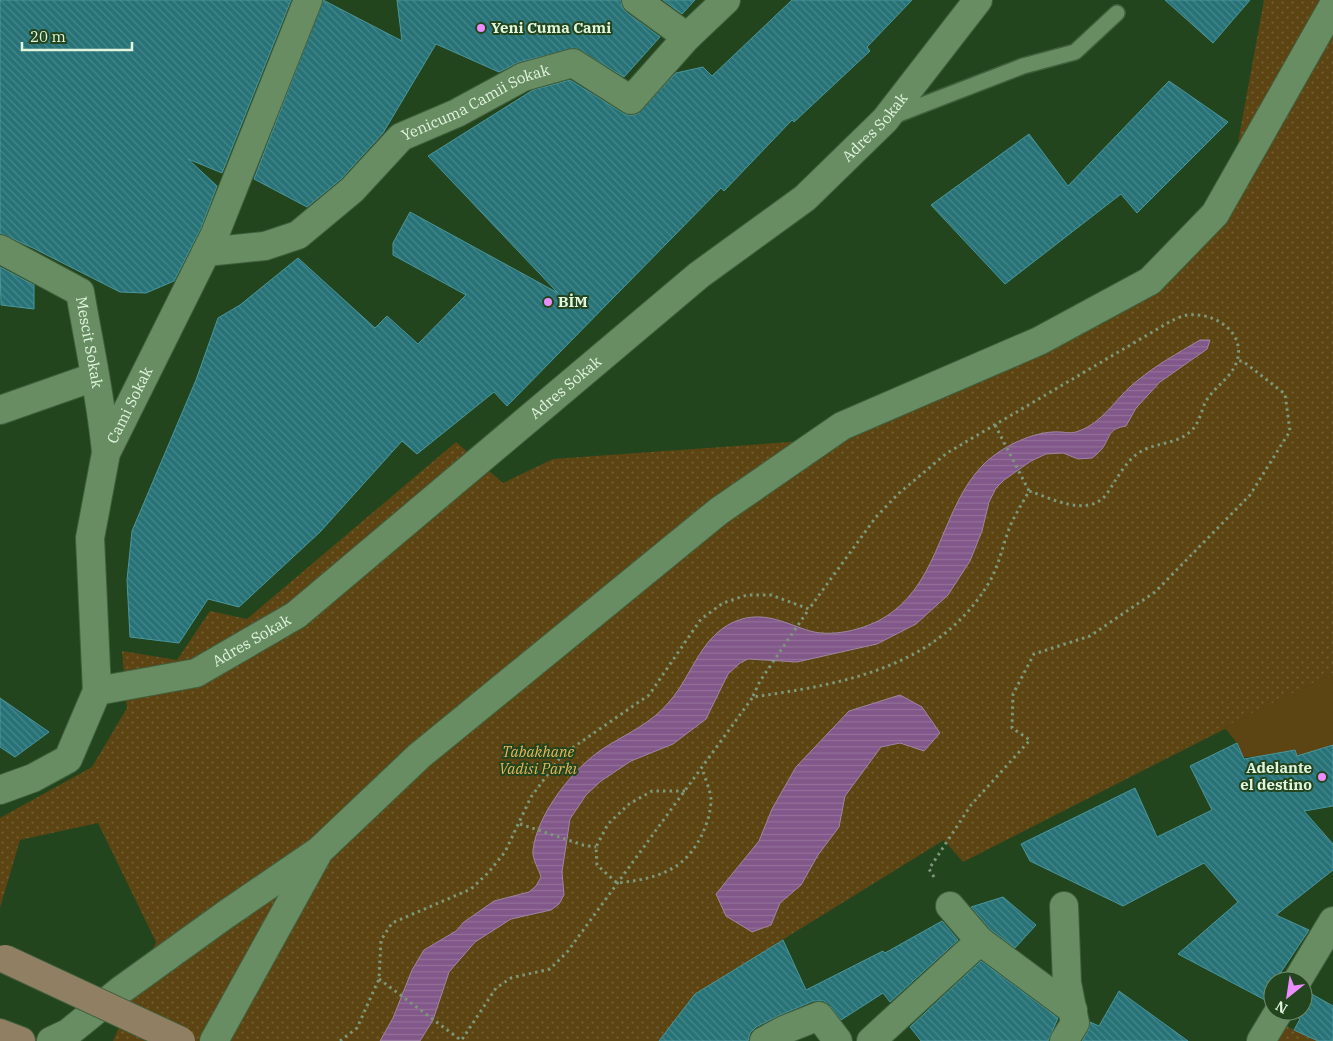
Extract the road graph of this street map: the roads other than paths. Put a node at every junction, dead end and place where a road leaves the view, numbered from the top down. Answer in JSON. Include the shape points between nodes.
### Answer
{"nodes":[{"id":1,"x":308,"y":0,"type":"edge"},
{"id":2,"x":636,"y":0,"type":"edge"},
{"id":3,"x":726,"y":0,"type":"edge"},
{"id":4,"x":978,"y":0,"type":"edge"},
{"id":5,"x":1333,"y":6,"type":"edge"},
{"id":6,"x":1117,"y":13,"type":"dead end"},
{"id":7,"x":687,"y":38,"type":"junction"},
{"id":8,"x":885,"y":120,"type":"junction"},
{"id":9,"x":0,"y":249,"type":"edge"},
{"id":10,"x":206,"y":252,"type":"junction"},
{"id":11,"x":94,"y":377,"type":"junction"},
{"id":12,"x":0,"y":410,"type":"edge"},
{"id":13,"x":106,"y":453,"type":"junction"},
{"id":14,"x":98,"y":691,"type":"junction"},
{"id":15,"x":0,"y":790,"type":"edge"},
{"id":16,"x":320,"y":850,"type":"junction"},
{"id":17,"x":950,"y":906,"type":"road end"},
{"id":18,"x":1064,"y":906,"type":"dead end"},
{"id":19,"x":1333,"y":921,"type":"edge"},
{"id":20,"x":980,"y":941,"type":"junction"},
{"id":21,"x":2,"y":957,"type":"edge"},
{"id":22,"x":1303,"y":971,"type":"edge"},
{"id":23,"x":1073,"y":1010,"type":"junction"},
{"id":24,"x":1273,"y":1021,"type":"edge"},
{"id":25,"x":0,"y":1033,"type":"edge"},
{"id":26,"x":887,"y":1036,"type":"edge"},
{"id":27,"x":21,"y":1041,"type":"edge"},
{"id":28,"x":51,"y":1041,"type":"edge"},
{"id":29,"x":181,"y":1041,"type":"edge"},
{"id":30,"x":214,"y":1041,"type":"edge"},
{"id":31,"x":764,"y":1041,"type":"edge"},
{"id":32,"x":838,"y":1041,"type":"edge"},
{"id":33,"x":1064,"y":1041,"type":"edge"},
{"id":34,"x":1261,"y":1041,"type":"edge"}],
"edges":[{"from":1,"to":10,"type":"street","name":"Cami Sokak"},
{"from":2,"to":7,"type":"street"},
{"from":3,"to":7,"type":"street"},
{"from":4,"to":8,"type":"street","name":"Adres Sokak"},
{"from":5,"to":16,"type":"street","via":[[1215,214],[1150,281],[1038,342],[842,426],[719,511],[419,756]]},
{"from":6,"to":8,"type":"lane","via":[[1075,52],[1023,66]]},
{"from":7,"to":10,"type":"street","name":"Yenicuma Camii Sokak","via":[[631,100],[573,63],[522,77],[457,113],[401,137],[352,190],[298,235],[264,246]]},
{"from":8,"to":14,"type":"street","name":"Adres Sokak","via":[[805,198],[699,275],[296,615],[196,672]]},
{"from":9,"to":11,"type":"street","name":"Mescit Sokak","via":[[80,292]]},
{"from":10,"to":13,"type":"street","name":"Cami Sokak"},
{"from":11,"to":12,"type":"street"},
{"from":11,"to":13,"type":"street","name":"Mescit Sokak","via":[[103,415]]},
{"from":13,"to":14,"type":"street","name":"Cami Sokak","via":[[90,538]]},
{"from":14,"to":15,"type":"street","name":"Cami Sokak","via":[[68,760]]},
{"from":16,"to":28,"type":"street","via":[[121,990],[68,1033]]},
{"from":16,"to":30,"type":"street"},
{"from":17,"to":20,"type":"street"},
{"from":18,"to":23,"type":"street","via":[[1067,983]]},
{"from":19,"to":22,"type":"street"},
{"from":20,"to":23,"type":"street"},
{"from":20,"to":26,"type":"street"},
{"from":21,"to":29,"type":"main road","bridge":true},
{"from":23,"to":33,"type":"street","via":[[1075,1023]]},
{"from":24,"to":34,"type":"street"},
{"from":25,"to":27,"type":"main road"},
{"from":31,"to":32,"type":"street","via":[[819,1016]]}]}
